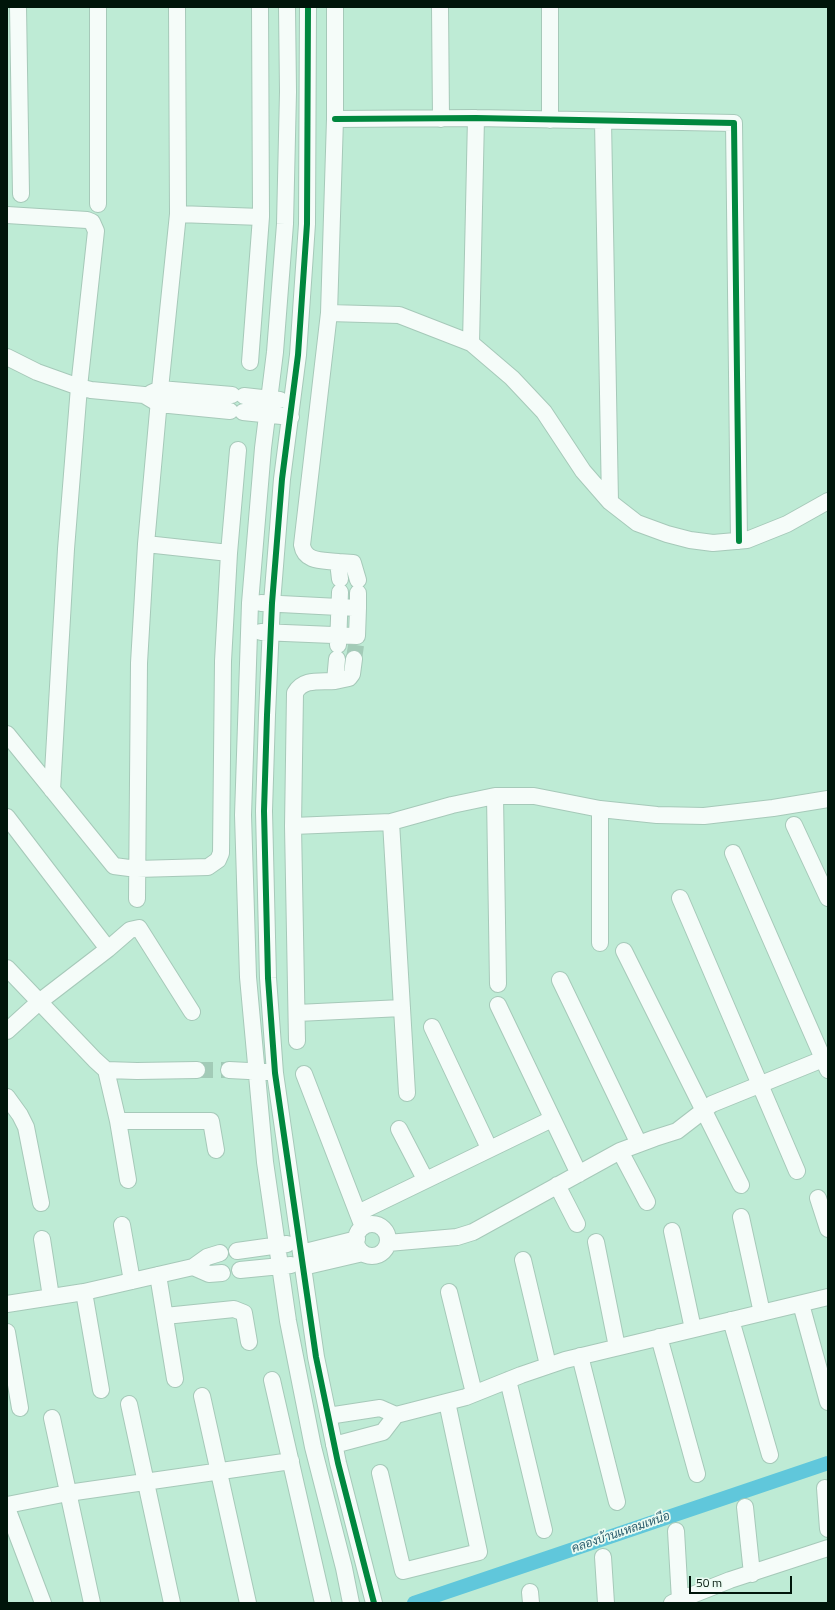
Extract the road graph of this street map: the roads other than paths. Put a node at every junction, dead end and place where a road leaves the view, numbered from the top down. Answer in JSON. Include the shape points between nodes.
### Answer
{"nodes":[{"id":1,"x":18,"y":7,"type":"edge"},
{"id":2,"x":98,"y":7,"type":"edge"},
{"id":3,"x":177,"y":7,"type":"edge"},
{"id":4,"x":260,"y":7,"type":"edge"},
{"id":5,"x":287,"y":7,"type":"edge"},
{"id":6,"x":308,"y":7,"type":"edge"},
{"id":7,"x":335,"y":7,"type":"edge"},
{"id":8,"x":440,"y":7,"type":"edge"},
{"id":9,"x":550,"y":7,"type":"edge"},
{"id":10,"x":440,"y":118,"type":"junction"},
{"id":11,"x":476,"y":118,"type":"junction"},
{"id":12,"x":335,"y":119,"type":"junction"},
{"id":13,"x":550,"y":120,"type":"junction"},
{"id":14,"x":603,"y":121,"type":"junction"},
{"id":15,"x":21,"y":194,"type":"dead end"},
{"id":16,"x":98,"y":204,"type":"dead end"},
{"id":17,"x":178,"y":214,"type":"junction"},
{"id":18,"x":7,"y":215,"type":"edge"},
{"id":19,"x":261,"y":217,"type":"junction"},
{"id":20,"x":285,"y":224,"type":"junction"},
{"id":21,"x":306,"y":224,"type":"junction"},
{"id":22,"x":329,"y":313,"type":"junction"},
{"id":23,"x":471,"y":343,"type":"junction"},
{"id":24,"x":7,"y":357,"type":"edge"},
{"id":25,"x":250,"y":362,"type":"dead end"},
{"id":26,"x":79,"y":387,"type":"junction"},
{"id":27,"x":232,"y":395,"type":"junction"},
{"id":28,"x":160,"y":396,"type":"junction"},
{"id":29,"x":269,"y":398,"type":"junction"},
{"id":30,"x":292,"y":409,"type":"junction"},
{"id":31,"x":231,"y":411,"type":"junction"},
{"id":32,"x":267,"y":415,"type":"junction"},
{"id":33,"x":238,"y":450,"type":"dead end"},
{"id":34,"x":828,"y":501,"type":"edge"},
{"id":35,"x":610,"y":502,"type":"junction"},
{"id":36,"x":739,"y":541,"type":"junction"},
{"id":37,"x":146,"y":544,"type":"junction"},
{"id":38,"x":229,"y":553,"type":"junction"},
{"id":39,"x":338,"y":562,"type":"junction"},
{"id":40,"x":340,"y":593,"type":"junction"},
{"id":41,"x":358,"y":594,"type":"junction"},
{"id":42,"x":250,"y":603,"type":"junction"},
{"id":43,"x":272,"y":604,"type":"junction"},
{"id":44,"x":249,"y":631,"type":"junction"},
{"id":45,"x":272,"y":632,"type":"junction"},
{"id":46,"x":338,"y":646,"type":"junction"},
{"id":47,"x":356,"y":647,"type":"junction"},
{"id":48,"x":334,"y":681,"type":"junction"},
{"id":49,"x":7,"y":734,"type":"edge"},
{"id":50,"x":52,"y":790,"type":"junction"},
{"id":51,"x":494,"y":796,"type":"junction"},
{"id":52,"x":828,"y":799,"type":"edge"},
{"id":53,"x":600,"y":809,"type":"junction"},
{"id":54,"x":7,"y":817,"type":"edge"},
{"id":55,"x":392,"y":822,"type":"junction"},
{"id":56,"x":794,"y":825,"type":"dead end"},
{"id":57,"x":293,"y":826,"type":"junction"},
{"id":58,"x":733,"y":853,"type":"dead end"},
{"id":59,"x":136,"y":869,"type":"junction"},
{"id":60,"x":680,"y":898,"type":"dead end"},
{"id":61,"x":828,"y":898,"type":"edge"},
{"id":62,"x":137,"y":899,"type":"dead end"},
{"id":63,"x":600,"y":943,"type":"dead end"},
{"id":64,"x":108,"y":949,"type":"junction"},
{"id":65,"x":624,"y":951,"type":"dead end"},
{"id":66,"x":7,"y":968,"type":"edge"},
{"id":67,"x":560,"y":980,"type":"dead end"},
{"id":68,"x":498,"y":984,"type":"dead end"},
{"id":69,"x":39,"y":1002,"type":"junction"},
{"id":70,"x":498,"y":1004,"type":"dead end"},
{"id":71,"x":402,"y":1008,"type":"junction"},
{"id":72,"x":192,"y":1012,"type":"dead end"},
{"id":73,"x":297,"y":1013,"type":"junction"},
{"id":74,"x":432,"y":1027,"type":"dead end"},
{"id":75,"x":7,"y":1031,"type":"edge"},
{"id":76,"x":297,"y":1041,"type":"dead end"},
{"id":77,"x":826,"y":1062,"type":"edge"},
{"id":78,"x":106,"y":1070,"type":"junction"},
{"id":79,"x":197,"y":1070,"type":"tunnel mouth"},
{"id":80,"x":229,"y":1070,"type":"tunnel mouth"},
{"id":81,"x":257,"y":1071,"type":"junction"},
{"id":82,"x":275,"y":1073,"type":"junction"},
{"id":83,"x":304,"y":1074,"type":"dead end"},
{"id":84,"x":760,"y":1085,"type":"junction"},
{"id":85,"x":407,"y":1093,"type":"dead end"},
{"id":86,"x":7,"y":1097,"type":"edge"},
{"id":87,"x":704,"y":1111,"type":"junction"},
{"id":88,"x":552,"y":1119,"type":"junction"},
{"id":89,"x":118,"y":1121,"type":"junction"},
{"id":90,"x":399,"y":1129,"type":"dead end"},
{"id":91,"x":639,"y":1144,"type":"junction"},
{"id":92,"x":489,"y":1148,"type":"junction"},
{"id":93,"x":216,"y":1150,"type":"dead end"},
{"id":94,"x":620,"y":1151,"type":"junction"},
{"id":95,"x":797,"y":1171,"type":"dead end"},
{"id":96,"x":579,"y":1174,"type":"junction"},
{"id":97,"x":425,"y":1179,"type":"junction"},
{"id":98,"x":128,"y":1180,"type":"dead end"},
{"id":99,"x":557,"y":1185,"type":"junction"},
{"id":100,"x":741,"y":1185,"type":"dead end"},
{"id":101,"x":818,"y":1198,"type":"dead end"},
{"id":102,"x":648,"y":1202,"type":"dead end"},
{"id":103,"x":41,"y":1203,"type":"dead end"},
{"id":104,"x":740,"y":1217,"type":"dead end"},
{"id":105,"x":577,"y":1224,"type":"dead end"},
{"id":106,"x":122,"y":1226,"type":"dead end"},
{"id":107,"x":828,"y":1229,"type":"edge"},
{"id":108,"x":672,"y":1231,"type":"dead end"},
{"id":109,"x":360,"y":1233,"type":"junction"},
{"id":110,"x":42,"y":1239,"type":"dead end"},
{"id":111,"x":596,"y":1242,"type":"dead end"},
{"id":112,"x":388,"y":1243,"type":"junction"},
{"id":113,"x":276,"y":1245,"type":"junction"},
{"id":114,"x":237,"y":1251,"type":"dead end"},
{"id":115,"x":220,"y":1253,"type":"dead end"},
{"id":116,"x":301,"y":1256,"type":"junction"},
{"id":117,"x":523,"y":1260,"type":"dead end"},
{"id":118,"x":280,"y":1266,"type":"junction"},
{"id":119,"x":193,"y":1267,"type":"junction"},
{"id":120,"x":240,"y":1270,"type":"dead end"},
{"id":121,"x":222,"y":1273,"type":"dead end"},
{"id":122,"x":158,"y":1275,"type":"junction"},
{"id":123,"x":132,"y":1281,"type":"junction"},
{"id":124,"x":84,"y":1292,"type":"junction"},
{"id":125,"x":449,"y":1292,"type":"dead end"},
{"id":126,"x":51,"y":1297,"type":"junction"},
{"id":127,"x":828,"y":1297,"type":"edge"},
{"id":128,"x":7,"y":1304,"type":"edge"},
{"id":129,"x":801,"y":1304,"type":"junction"},
{"id":130,"x":762,"y":1313,"type":"junction"},
{"id":131,"x":165,"y":1316,"type":"junction"},
{"id":132,"x":731,"y":1320,"type":"junction"},
{"id":133,"x":693,"y":1329,"type":"junction"},
{"id":134,"x":7,"y":1332,"type":"edge"},
{"id":135,"x":659,"y":1337,"type":"junction"},
{"id":136,"x":248,"y":1342,"type":"dead end"},
{"id":137,"x":617,"y":1347,"type":"junction"},
{"id":138,"x":580,"y":1356,"type":"junction"},
{"id":139,"x":548,"y":1365,"type":"junction"},
{"id":140,"x":175,"y":1379,"type":"dead end"},
{"id":141,"x":272,"y":1380,"type":"dead end"},
{"id":142,"x":508,"y":1380,"type":"junction"},
{"id":143,"x":101,"y":1390,"type":"dead end"},
{"id":144,"x":474,"y":1393,"type":"junction"},
{"id":145,"x":202,"y":1396,"type":"dead end"},
{"id":146,"x":447,"y":1402,"type":"junction"},
{"id":147,"x":828,"y":1402,"type":"edge"},
{"id":148,"x":129,"y":1404,"type":"dead end"},
{"id":149,"x":20,"y":1408,"type":"dead end"},
{"id":150,"x":396,"y":1415,"type":"junction"},
{"id":151,"x":328,"y":1416,"type":"junction"},
{"id":152,"x":52,"y":1418,"type":"dead end"},
{"id":153,"x":334,"y":1446,"type":"junction"},
{"id":154,"x":770,"y":1455,"type":"dead end"},
{"id":155,"x":291,"y":1461,"type":"junction"},
{"id":156,"x":219,"y":1472,"type":"junction"},
{"id":157,"x":380,"y":1473,"type":"dead end"},
{"id":158,"x":697,"y":1474,"type":"dead end"},
{"id":159,"x":146,"y":1482,"type":"junction"},
{"id":160,"x":825,"y":1488,"type":"dead end"},
{"id":161,"x":68,"y":1493,"type":"junction"},
{"id":162,"x":617,"y":1502,"type":"dead end"},
{"id":163,"x":7,"y":1505,"type":"edge"},
{"id":164,"x":745,"y":1507,"type":"dead end"},
{"id":165,"x":7,"y":1508,"type":"edge"},
{"id":166,"x":828,"y":1529,"type":"edge"},
{"id":167,"x":544,"y":1530,"type":"dead end"},
{"id":168,"x":676,"y":1531,"type":"dead end"},
{"id":169,"x":828,"y":1548,"type":"edge"},
{"id":170,"x":603,"y":1557,"type":"dead end"},
{"id":171,"x":752,"y":1574,"type":"junction"},
{"id":172,"x":373,"y":1600,"type":"edge"},
{"id":173,"x":676,"y":1601,"type":"edge"},
{"id":174,"x":43,"y":1603,"type":"edge"},
{"id":175,"x":92,"y":1603,"type":"edge"},
{"id":176,"x":172,"y":1603,"type":"edge"},
{"id":177,"x":248,"y":1603,"type":"edge"},
{"id":178,"x":323,"y":1603,"type":"edge"},
{"id":179,"x":351,"y":1603,"type":"edge"},
{"id":180,"x":606,"y":1603,"type":"edge"}],
"edges":[{"from":1,"to":15,"type":"street"},
{"from":2,"to":16,"type":"street"},
{"from":3,"to":17,"type":"street"},
{"from":4,"to":19,"type":"street"},
{"from":5,"to":20,"type":"street"},
{"from":6,"to":21,"type":"street"},
{"from":7,"to":12,"type":"street"},
{"from":8,"to":10,"type":"street"},
{"from":9,"to":13,"type":"street"},
{"from":10,"to":11,"type":"street"},
{"from":10,"to":12,"type":"street"},
{"from":11,"to":13,"type":"street"},
{"from":11,"to":23,"type":"street"},
{"from":12,"to":22,"type":"street"},
{"from":13,"to":14,"type":"street"},
{"from":14,"to":35,"type":"street"},
{"from":14,"to":36,"type":"street","via":[[734,123]]},
{"from":17,"to":19,"type":"street"},
{"from":17,"to":28,"type":"street"},
{"from":18,"to":26,"type":"street","via":[[87,220],[94,225],[96,231]]},
{"from":19,"to":25,"type":"street"},
{"from":20,"to":21,"type":"street"},
{"from":20,"to":29,"type":"street","via":[[276,352]]},
{"from":21,"to":30,"type":"street"},
{"from":22,"to":23,"type":"street","via":[[399,315]]},
{"from":22,"to":39,"type":"street","via":[[302,545],[306,556]]},
{"from":23,"to":35,"type":"street","via":[[512,378],[544,412],[582,471]]},
{"from":24,"to":26,"type":"street","via":[[37,372]]},
{"from":26,"to":28,"type":"street"},
{"from":26,"to":50,"type":"street","via":[[61,625]]},
{"from":27,"to":28,"type":"street"},
{"from":27,"to":29,"type":"street"},
{"from":27,"to":31,"type":"street"},
{"from":28,"to":31,"type":"street"},
{"from":28,"to":37,"type":"street"},
{"from":29,"to":30,"type":"street"},
{"from":29,"to":32,"type":"street"},
{"from":30,"to":32,"type":"street"},
{"from":30,"to":43,"type":"street","via":[[282,479]]},
{"from":31,"to":32,"type":"street"},
{"from":32,"to":42,"type":"street"},
{"from":33,"to":38,"type":"street"},
{"from":34,"to":36,"type":"street","via":[[787,524]]},
{"from":35,"to":36,"type":"street","via":[[637,523],[667,534],[713,543]]},
{"from":37,"to":38,"type":"street"},
{"from":37,"to":59,"type":"street","via":[[139,663]]},
{"from":38,"to":59,"type":"street","via":[[223,661],[221,854],[218,860],[208,867]]},
{"from":39,"to":40,"type":"street"},
{"from":39,"to":41,"type":"street","via":[[353,563]]},
{"from":40,"to":41,"type":"street"},
{"from":40,"to":43,"type":"street"},
{"from":40,"to":46,"type":"street"},
{"from":41,"to":47,"type":"street"},
{"from":42,"to":43,"type":"street"},
{"from":42,"to":44,"type":"street"},
{"from":43,"to":45,"type":"street"},
{"from":44,"to":45,"type":"street"},
{"from":44,"to":81,"type":"street","via":[[243,815],[248,978]]},
{"from":45,"to":46,"type":"street"},
{"from":45,"to":82,"type":"street","via":[[264,811],[268,978]]},
{"from":46,"to":47,"type":"street"},
{"from":46,"to":48,"type":"street"},
{"from":47,"to":48,"type":"street","via":[[352,674],[349,678]]},
{"from":48,"to":57,"type":"street","via":[[307,682],[299,686],[295,693]]},
{"from":49,"to":50,"type":"street"},
{"from":50,"to":59,"type":"street","via":[[114,866]]},
{"from":51,"to":53,"type":"street","via":[[534,796]]},
{"from":51,"to":55,"type":"street"},
{"from":51,"to":68,"type":"street"},
{"from":52,"to":53,"type":"street","via":[[704,816],[657,815]]},
{"from":53,"to":63,"type":"street"},
{"from":54,"to":64,"type":"street"},
{"from":55,"to":57,"type":"street"},
{"from":55,"to":71,"type":"street"},
{"from":56,"to":61,"type":"street"},
{"from":57,"to":73,"type":"street"},
{"from":58,"to":77,"type":"street"},
{"from":59,"to":62,"type":"street"},
{"from":60,"to":84,"type":"street"},
{"from":64,"to":69,"type":"street"},
{"from":64,"to":72,"type":"street","via":[[130,930],[139,928]]},
{"from":65,"to":87,"type":"street"},
{"from":66,"to":69,"type":"street"},
{"from":67,"to":91,"type":"street"},
{"from":69,"to":75,"type":"street"},
{"from":69,"to":78,"type":"street"},
{"from":70,"to":88,"type":"street"},
{"from":71,"to":73,"type":"street"},
{"from":71,"to":85,"type":"street"},
{"from":73,"to":76,"type":"street"},
{"from":74,"to":92,"type":"street"},
{"from":77,"to":84,"type":"street"},
{"from":78,"to":79,"type":"street"},
{"from":78,"to":89,"type":"street"},
{"from":80,"to":81,"type":"street"},
{"from":81,"to":82,"type":"street"},
{"from":81,"to":113,"type":"street"},
{"from":82,"to":116,"type":"street"},
{"from":83,"to":109,"type":"street"},
{"from":84,"to":87,"type":"street","via":[[712,1104]]},
{"from":84,"to":95,"type":"street"},
{"from":86,"to":103,"type":"street","via":[[26,1127]]},
{"from":87,"to":91,"type":"street","via":[[676,1131]]},
{"from":87,"to":100,"type":"street"},
{"from":88,"to":92,"type":"street"},
{"from":88,"to":96,"type":"street"},
{"from":89,"to":93,"type":"street","via":[[211,1121]]},
{"from":89,"to":98,"type":"street"},
{"from":90,"to":97,"type":"street"},
{"from":91,"to":94,"type":"street"},
{"from":92,"to":97,"type":"street"},
{"from":94,"to":96,"type":"street"},
{"from":94,"to":102,"type":"street"},
{"from":96,"to":99,"type":"street"},
{"from":97,"to":109,"type":"street"},
{"from":99,"to":105,"type":"street"},
{"from":99,"to":112,"type":"street","via":[[473,1232],[457,1237]]},
{"from":101,"to":107,"type":"street"},
{"from":104,"to":130,"type":"street"},
{"from":106,"to":123,"type":"street"},
{"from":108,"to":133,"type":"street"},
{"from":109,"to":112,"type":"street","via":[[370,1224],[379,1226],[387,1233]]},
{"from":109,"to":112,"type":"street","via":[[373,1256],[383,1252]]},
{"from":109,"to":116,"type":"street"},
{"from":110,"to":126,"type":"street"},
{"from":111,"to":137,"type":"street"},
{"from":113,"to":114,"type":"street"},
{"from":113,"to":116,"type":"street"},
{"from":113,"to":118,"type":"street"},
{"from":115,"to":119,"type":"street","via":[[207,1257]]},
{"from":116,"to":118,"type":"street"},
{"from":116,"to":151,"type":"street","via":[[316,1357]]},
{"from":117,"to":139,"type":"street"},
{"from":118,"to":120,"type":"street"},
{"from":118,"to":179,"type":"street","via":[[313,1447]]},
{"from":119,"to":121,"type":"street","via":[[209,1274]]},
{"from":119,"to":122,"type":"street"},
{"from":122,"to":123,"type":"street"},
{"from":122,"to":131,"type":"street"},
{"from":123,"to":124,"type":"street"},
{"from":124,"to":126,"type":"street"},
{"from":124,"to":143,"type":"street"},
{"from":125,"to":144,"type":"street"},
{"from":126,"to":128,"type":"street"},
{"from":127,"to":129,"type":"street"},
{"from":129,"to":130,"type":"street"},
{"from":129,"to":147,"type":"street"},
{"from":130,"to":132,"type":"street"},
{"from":131,"to":136,"type":"street","via":[[234,1309],[244,1313]]},
{"from":131,"to":140,"type":"street"},
{"from":132,"to":133,"type":"street"},
{"from":132,"to":154,"type":"street"},
{"from":133,"to":135,"type":"street"},
{"from":134,"to":149,"type":"street"},
{"from":135,"to":137,"type":"street"},
{"from":135,"to":158,"type":"street"},
{"from":137,"to":138,"type":"street"},
{"from":138,"to":139,"type":"street"},
{"from":138,"to":162,"type":"street"},
{"from":139,"to":142,"type":"street"},
{"from":141,"to":155,"type":"street"},
{"from":142,"to":144,"type":"street"},
{"from":142,"to":167,"type":"street"},
{"from":144,"to":146,"type":"street"},
{"from":145,"to":156,"type":"street"},
{"from":146,"to":150,"type":"street"},
{"from":146,"to":157,"type":"street","via":[[479,1552],[403,1571]]},
{"from":148,"to":159,"type":"street"},
{"from":150,"to":151,"type":"street","via":[[380,1408]]},
{"from":150,"to":153,"type":"street","via":[[383,1432]]},
{"from":151,"to":153,"type":"street"},
{"from":152,"to":161,"type":"street"},
{"from":153,"to":172,"type":"street"},
{"from":155,"to":156,"type":"street"},
{"from":155,"to":178,"type":"street"},
{"from":156,"to":159,"type":"street"},
{"from":156,"to":177,"type":"street"},
{"from":159,"to":161,"type":"street"},
{"from":159,"to":176,"type":"street"},
{"from":160,"to":166,"type":"street"},
{"from":161,"to":163,"type":"street"},
{"from":161,"to":175,"type":"street"},
{"from":164,"to":171,"type":"street"},
{"from":165,"to":174,"type":"street"},
{"from":168,"to":173,"type":"street"},
{"from":169,"to":171,"type":"street"},
{"from":170,"to":180,"type":"street"},
{"from":171,"to":173,"type":"street"}]}
